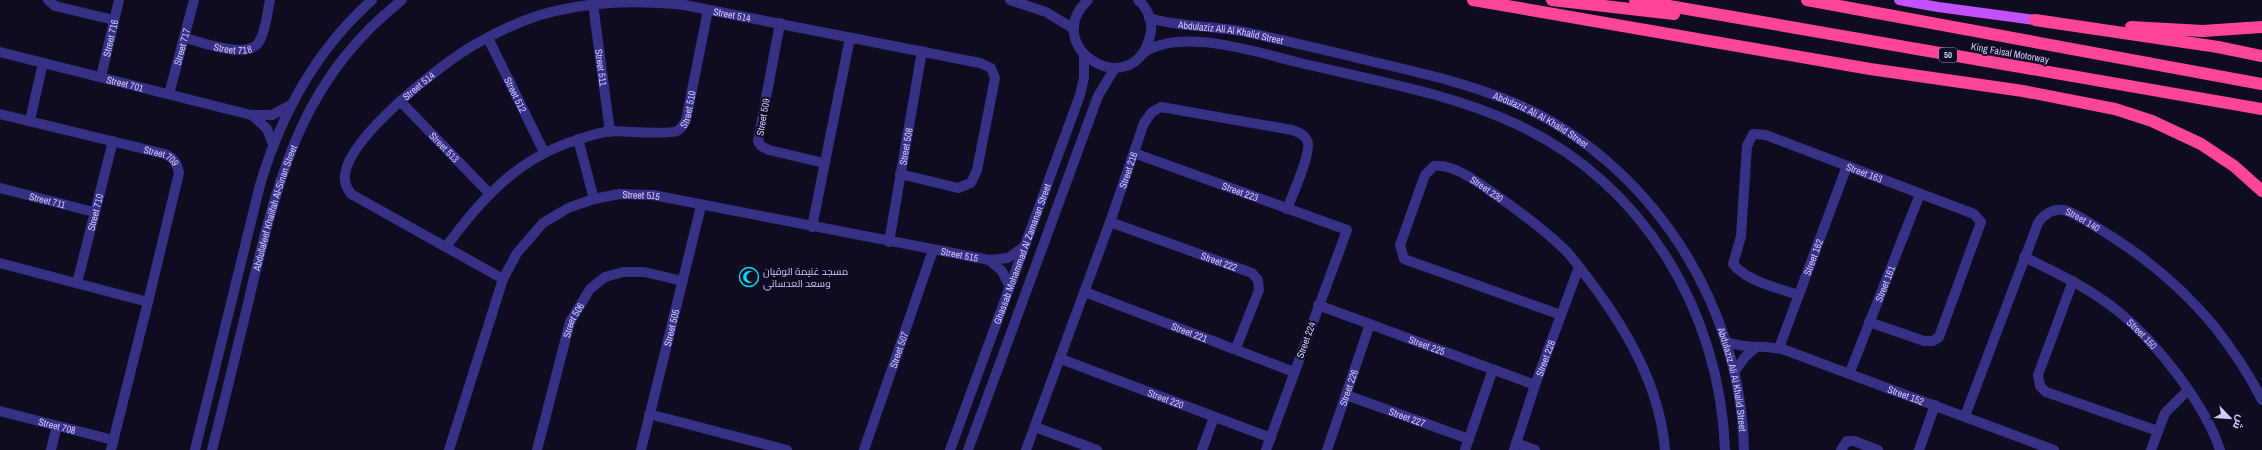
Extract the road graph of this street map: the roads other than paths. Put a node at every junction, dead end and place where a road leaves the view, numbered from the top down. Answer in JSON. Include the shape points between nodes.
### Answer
{"nodes":[{"id":1,"x":48,"y":0,"type":"edge"},
{"id":2,"x":119,"y":0,"type":"edge"},
{"id":3,"x":194,"y":0,"type":"edge"},
{"id":4,"x":270,"y":0,"type":"edge"},
{"id":5,"x":372,"y":0,"type":"edge"},
{"id":6,"x":402,"y":0,"type":"edge"},
{"id":7,"x":1010,"y":0,"type":"edge"},
{"id":8,"x":1088,"y":0,"type":"edge"},
{"id":9,"x":1473,"y":0,"type":"edge"},
{"id":10,"x":1552,"y":0,"type":"edge"},
{"id":11,"x":1635,"y":0,"type":"edge"},
{"id":12,"x":1807,"y":0,"type":"edge"},
{"id":13,"x":1899,"y":0,"type":"edge"},
{"id":14,"x":1921,"y":0,"type":"edge"},
{"id":15,"x":1139,"y":1,"type":"edge"},
{"id":16,"x":593,"y":4,"type":"junction"},
{"id":17,"x":1938,"y":8,"type":"junction"},
{"id":18,"x":708,"y":10,"type":"junction"},
{"id":19,"x":1731,"y":17,"type":"junction"},
{"id":20,"x":1149,"y":18,"type":"junction"},
{"id":21,"x":114,"y":20,"type":"junction"},
{"id":22,"x":2035,"y":20,"type":"junction"},
{"id":23,"x":780,"y":23,"type":"junction"},
{"id":24,"x":2262,"y":27,"type":"edge"},
{"id":25,"x":1074,"y":29,"type":"junction"},
{"id":26,"x":185,"y":38,"type":"junction"},
{"id":27,"x":488,"y":38,"type":"junction"},
{"id":28,"x":850,"y":38,"type":"junction"},
{"id":29,"x":922,"y":51,"type":"junction"},
{"id":30,"x":0,"y":52,"type":"edge"},
{"id":31,"x":1142,"y":54,"type":"junction"},
{"id":32,"x":1084,"y":56,"type":"junction"},
{"id":33,"x":2262,"y":56,"type":"edge"},
{"id":34,"x":43,"y":63,"type":"junction"},
{"id":35,"x":1115,"y":68,"type":"junction"},
{"id":36,"x":101,"y":77,"type":"junction"},
{"id":37,"x":2262,"y":84,"type":"edge"},
{"id":38,"x":169,"y":94,"type":"junction"},
{"id":39,"x":400,"y":101,"type":"junction"},
{"id":40,"x":290,"y":105,"type":"junction"},
{"id":41,"x":2262,"y":109,"type":"edge"},
{"id":42,"x":0,"y":114,"type":"edge"},
{"id":43,"x":251,"y":115,"type":"junction"},
{"id":44,"x":30,"y":120,"type":"junction"},
{"id":45,"x":610,"y":132,"type":"junction"},
{"id":46,"x":578,"y":139,"type":"junction"},
{"id":47,"x":112,"y":141,"type":"junction"},
{"id":48,"x":273,"y":144,"type":"junction"},
{"id":49,"x":544,"y":152,"type":"junction"},
{"id":50,"x":1134,"y":153,"type":"junction"},
{"id":51,"x":824,"y":163,"type":"junction"},
{"id":52,"x":1848,"y":166,"type":"junction"},
{"id":53,"x":900,"y":174,"type":"junction"},
{"id":54,"x":0,"y":188,"type":"edge"},
{"id":55,"x":2262,"y":191,"type":"edge"},
{"id":56,"x":488,"y":193,"type":"junction"},
{"id":57,"x":1920,"y":194,"type":"junction"},
{"id":58,"x":594,"y":199,"type":"junction"},
{"id":59,"x":701,"y":206,"type":"junction"},
{"id":60,"x":1287,"y":209,"type":"junction"},
{"id":61,"x":94,"y":212,"type":"junction"},
{"id":62,"x":1110,"y":222,"type":"junction"},
{"id":63,"x":812,"y":227,"type":"junction"},
{"id":64,"x":1347,"y":230,"type":"joint"},
{"id":65,"x":889,"y":242,"type":"junction"},
{"id":66,"x":1024,"y":246,"type":"junction"},
{"id":67,"x":446,"y":247,"type":"junction"},
{"id":68,"x":933,"y":250,"type":"junction"},
{"id":69,"x":2024,"y":258,"type":"junction"},
{"id":70,"x":989,"y":260,"type":"junction"},
{"id":71,"x":0,"y":263,"type":"edge"},
{"id":72,"x":1579,"y":267,"type":"junction"},
{"id":73,"x":503,"y":279,"type":"junction"},
{"id":74,"x":682,"y":281,"type":"junction"},
{"id":75,"x":2073,"y":281,"type":"junction"},
{"id":76,"x":77,"y":283,"type":"junction"},
{"id":77,"x":1010,"y":287,"type":"junction"},
{"id":78,"x":1085,"y":292,"type":"junction"},
{"id":79,"x":1799,"y":295,"type":"junction"},
{"id":80,"x":148,"y":302,"type":"junction"},
{"id":81,"x":1318,"y":305,"type":"junction"},
{"id":82,"x":1561,"y":315,"type":"junction"},
{"id":83,"x":1869,"y":322,"type":"junction"},
{"id":84,"x":1370,"y":324,"type":"junction"},
{"id":85,"x":1725,"y":342,"type":"junction"},
{"id":86,"x":1236,"y":348,"type":"junction"},
{"id":87,"x":1755,"y":348,"type":"junction"},
{"id":88,"x":1779,"y":348,"type":"junction"},
{"id":89,"x":1061,"y":359,"type":"junction"},
{"id":90,"x":1493,"y":369,"type":"junction"},
{"id":91,"x":1294,"y":372,"type":"junction"},
{"id":92,"x":1734,"y":372,"type":"junction"},
{"id":93,"x":1850,"y":372,"type":"junction"},
{"id":94,"x":212,"y":382,"type":"junction"},
{"id":95,"x":1535,"y":385,"type":"junction"},
{"id":96,"x":2188,"y":390,"type":"junction"},
{"id":97,"x":1346,"y":395,"type":"junction"},
{"id":98,"x":2262,"y":400,"type":"edge"},
{"id":99,"x":1935,"y":405,"type":"junction"},
{"id":100,"x":0,"y":411,"type":"edge"},
{"id":101,"x":650,"y":414,"type":"junction"},
{"id":102,"x":1965,"y":416,"type":"junction"},
{"id":103,"x":1214,"y":417,"type":"junction"},
{"id":104,"x":57,"y":426,"type":"junction"},
{"id":105,"x":1035,"y":427,"type":"junction"},
{"id":106,"x":2158,"y":431,"type":"junction"},
{"id":107,"x":1271,"y":438,"type":"junction"},
{"id":108,"x":1469,"y":439,"type":"junction"},
{"id":109,"x":112,"y":445,"type":"edge"},
{"id":110,"x":1515,"y":446,"type":"edge"},
{"id":111,"x":51,"y":450,"type":"edge"},
{"id":112,"x":195,"y":450,"type":"edge"},
{"id":113,"x":202,"y":450,"type":"edge"},
{"id":114,"x":212,"y":450,"type":"edge"},
{"id":115,"x":449,"y":450,"type":"edge"},
{"id":116,"x":537,"y":450,"type":"edge"},
{"id":117,"x":641,"y":450,"type":"edge"},
{"id":118,"x":786,"y":450,"type":"edge"},
{"id":119,"x":864,"y":450,"type":"edge"},
{"id":120,"x":950,"y":450,"type":"edge"},
{"id":121,"x":968,"y":450,"type":"edge"},
{"id":122,"x":1026,"y":450,"type":"edge"},
{"id":123,"x":1097,"y":450,"type":"edge"},
{"id":124,"x":1202,"y":450,"type":"edge"},
{"id":125,"x":1266,"y":450,"type":"edge"},
{"id":126,"x":1327,"y":450,"type":"edge"},
{"id":127,"x":1465,"y":450,"type":"edge"},
{"id":128,"x":1535,"y":450,"type":"edge"},
{"id":129,"x":1665,"y":450,"type":"edge"},
{"id":130,"x":1726,"y":450,"type":"edge"},
{"id":131,"x":1744,"y":450,"type":"edge"},
{"id":132,"x":1841,"y":450,"type":"edge"},
{"id":133,"x":1878,"y":450,"type":"edge"},
{"id":134,"x":1919,"y":450,"type":"edge"},
{"id":135,"x":2054,"y":450,"type":"edge"},
{"id":136,"x":2151,"y":450,"type":"edge"},
{"id":137,"x":2220,"y":450,"type":"edge"}],
"edges":[{"from":1,"to":21,"type":"street","via":[[55,6]]},
{"from":2,"to":21,"type":"street","name":"Street 716"},
{"from":3,"to":26,"type":"street","name":"Street 717"},
{"from":4,"to":26,"type":"street","name":"Street 718","via":[[260,41],[248,50],[238,51]]},
{"from":5,"to":40,"type":"street","name":"Abdullafeef Khalifah Al-Sinan Street","via":[[322,55]]},
{"from":6,"to":114,"type":"street","name":"Abdullafeef Khalifah Al-Sinan Street","via":[[367,32],[340,62],[316,97],[294,142],[274,200]]},
{"from":7,"to":25,"type":"street","via":[[1046,12]]},
{"from":8,"to":25,"type":"street","via":[[1078,12]]},
{"from":9,"to":55,"type":"highway","via":[[1870,69],[2023,91],[2116,108],[2152,121],[2201,144],[2234,166]]},
{"from":10,"to":19,"type":"highway","via":[[1692,17]]},
{"from":11,"to":19,"type":"highway","name":"King Faisal Motorway","number":"50"},
{"from":12,"to":37,"type":"highway","name":"King Faisal Motorway"},
{"from":13,"to":17,"type":"main road"},
{"from":14,"to":17,"type":"main road"},
{"from":15,"to":20,"type":"street"},
{"from":16,"to":18,"type":"street","name":"Street 514","via":[[619,0],[656,1]]},
{"from":16,"to":27,"type":"street","name":"Street 514","via":[[568,7],[535,17]]},
{"from":16,"to":45,"type":"street","name":"Street 511"},
{"from":17,"to":22,"type":"main road"},
{"from":18,"to":23,"type":"street","name":"Street 514"},
{"from":18,"to":45,"type":"street","name":"Street 510","via":[[686,120],[682,127],[671,133]]},
{"from":19,"to":41,"type":"highway","name":"King Faisal Motorway","number":"50"},
{"from":20,"to":31,"type":"street","via":[[1151,33]]},
{"from":20,"to":85,"type":"street","name":"Abdulaziz Ali Al Khalid Street","via":[[1174,24],[1238,30],[1432,76],[1496,96],[1546,119],[1605,161],[1635,188],[1665,222],[1700,278]]},
{"from":21,"to":36,"type":"street","name":"Street 716"},
{"from":22,"to":24,"type":"highway","via":[[2203,31]]},
{"from":22,"to":33,"type":"highway"},
{"from":23,"to":28,"type":"street","name":"Street 514"},
{"from":23,"to":51,"type":"street","name":"Street 509","via":[[758,141],[768,150]]},
{"from":25,"to":32,"type":"street","via":[[1075,40]]},
{"from":26,"to":38,"type":"street","name":"Street 717"},
{"from":27,"to":39,"type":"street","name":"Street 514","via":[[434,72]]},
{"from":27,"to":49,"type":"street","name":"Street 512"},
{"from":28,"to":29,"type":"street","name":"Street 514"},
{"from":28,"to":51,"type":"street"},
{"from":29,"to":53,"type":"street","name":"Street 508"},
{"from":29,"to":53,"type":"street","name":"Street 514","via":[[980,63],[991,68],[995,78],[977,170],[971,183],[958,188]]},
{"from":30,"to":34,"type":"street","name":"Street 701"},
{"from":31,"to":35,"type":"street","name":"Abdulaziz Ali Al Khalid Street","via":[[1134,62]]},
{"from":31,"to":130,"type":"street","name":"Abdulaziz Ali Al Khalid Street","via":[[1158,44],[1172,42],[1207,44],[1254,52],[1458,102],[1520,126],[1567,153],[1609,187],[1636,214],[1659,244],[1682,282],[1703,330],[1715,369]]},
{"from":32,"to":35,"type":"street","via":[[1098,65]]},
{"from":32,"to":66,"type":"street","name":"Ghassab Mohammad Al Zamanan Street","via":[[1084,78],[1080,95]]},
{"from":34,"to":36,"type":"street","name":"Street 701"},
{"from":34,"to":44,"type":"street"},
{"from":35,"to":121,"type":"street","name":"Ghassab Mohammad Al Zamanan Street","via":[[1098,96]]},
{"from":36,"to":38,"type":"street","name":"Street 701"},
{"from":38,"to":43,"type":"street","name":"Street 701"},
{"from":39,"to":56,"type":"street","name":"Street 513"},
{"from":39,"to":67,"type":"street","name":"Street 514","via":[[358,146],[347,164],[345,185],[351,194]]},
{"from":40,"to":43,"type":"street","name":"Street 701","via":[[272,115]]},
{"from":40,"to":48,"type":"street","name":"Abdullafeef Khalifah Al-Sinan Street"},
{"from":42,"to":44,"type":"street","name":"Street 709"},
{"from":43,"to":48,"type":"street","name":"Street 701","via":[[264,125]]},
{"from":44,"to":47,"type":"street","name":"Street 709"},
{"from":45,"to":46,"type":"street","name":"Street 510"},
{"from":46,"to":49,"type":"street","name":"Street 510"},
{"from":46,"to":58,"type":"street"},
{"from":47,"to":61,"type":"street","name":"Street 710"},
{"from":47,"to":80,"type":"street","name":"Street 709","via":[[164,154],[178,164],[180,173]]},
{"from":48,"to":94,"type":"street","name":"Abdullafeef Khalifah Al-Sinan Street","via":[[260,185]]},
{"from":49,"to":56,"type":"street","name":"Street 510"},
{"from":50,"to":60,"type":"street","name":"Street 223"},
{"from":50,"to":60,"type":"street","name":"Street 216","via":[[1144,123],[1152,112],[1161,107],[1303,134],[1309,141],[1308,153]]},
{"from":50,"to":62,"type":"street","name":"Street 216"},
{"from":51,"to":63,"type":"street"},
{"from":52,"to":57,"type":"street","name":"Street 163"},
{"from":52,"to":79,"type":"street","name":"Street 162"},
{"from":52,"to":79,"type":"street","name":"Street 163","via":[[1766,135],[1753,134],[1747,146],[1741,236],[1733,264],[1748,276]]},
{"from":53,"to":65,"type":"street","name":"Street 508"},
{"from":54,"to":61,"type":"street","name":"Street 711"},
{"from":56,"to":67,"type":"street","name":"Street 510"},
{"from":57,"to":83,"type":"street","name":"Street 161"},
{"from":57,"to":83,"type":"street","name":"Street 163","via":[[1974,214],[1981,222],[1939,337],[1933,341],[1924,341]]},
{"from":58,"to":59,"type":"street","name":"Street 515","via":[[619,194],[653,195]]},
{"from":58,"to":73,"type":"street","name":"Street 515","via":[[568,208],[543,223],[517,253]]},
{"from":59,"to":63,"type":"street","name":"Street 515"},
{"from":59,"to":74,"type":"street","name":"Street 505"},
{"from":60,"to":64,"type":"street","name":"Street 223"},
{"from":61,"to":76,"type":"street","name":"Street 710"},
{"from":62,"to":78,"type":"street","name":"Street 216"},
{"from":62,"to":86,"type":"street","name":"Street 222","via":[[1252,273],[1258,280],[1259,290]]},
{"from":63,"to":65,"type":"street","name":"Street 515"},
{"from":64,"to":81,"type":"street","name":"Street 224"},
{"from":65,"to":68,"type":"street","name":"Street 515"},
{"from":66,"to":70,"type":"street","name":"Street 515","via":[[1008,258]]},
{"from":66,"to":77,"type":"street","name":"Ghassab Mohammad Al Zamanan Street"},
{"from":67,"to":73,"type":"street","name":"Street 514"},
{"from":68,"to":70,"type":"street","name":"Street 515"},
{"from":68,"to":119,"type":"street","name":"Street 507"},
{"from":69,"to":75,"type":"street","name":"Street 150"},
{"from":69,"to":98,"type":"street","name":"Street 140","via":[[2038,223],[2044,215],[2054,211],[2069,212],[2108,234],[2157,269],[2200,311],[2238,358]]},
{"from":69,"to":102,"type":"street","name":"Street 140"},
{"from":70,"to":77,"type":"street","name":"Street 515","via":[[1002,271]]},
{"from":71,"to":76,"type":"street"},
{"from":72,"to":82,"type":"street","name":"Street 228"},
{"from":72,"to":82,"type":"street","name":"Street 230","via":[[1564,249],[1529,218],[1487,189],[1441,165],[1434,166],[1425,175],[1400,244],[1404,259]]},
{"from":72,"to":129,"type":"street","name":"Street 230","via":[[1612,310],[1643,365],[1664,431]]},
{"from":73,"to":115,"type":"street","name":"Street 515"},
{"from":74,"to":101,"type":"street","name":"Street 505"},
{"from":74,"to":116,"type":"street","name":"Street 506","via":[[644,272],[624,272],[605,277],[590,289],[570,322]]},
{"from":75,"to":96,"type":"street","name":"Street 150","via":[[2119,311],[2160,353]]},
{"from":75,"to":106,"type":"street","via":[[2038,375],[2040,386],[2046,392]]},
{"from":76,"to":80,"type":"street"},
{"from":77,"to":120,"type":"street","name":"Ghassab Mohammad Al Zamanan Street"},
{"from":78,"to":86,"type":"street","name":"Street 221"},
{"from":78,"to":89,"type":"street","name":"Street 216"},
{"from":79,"to":88,"type":"street","name":"Street 162"},
{"from":80,"to":109,"type":"street","name":"Street 709"},
{"from":81,"to":84,"type":"street","name":"Street 225"},
{"from":81,"to":91,"type":"street","name":"Street 224"},
{"from":82,"to":95,"type":"street","name":"Street 228"},
{"from":83,"to":93,"type":"street","name":"Street 161"},
{"from":84,"to":90,"type":"street","name":"Street 225"},
{"from":84,"to":97,"type":"street","name":"Street 226"},
{"from":85,"to":87,"type":"street","name":"Street 152"},
{"from":85,"to":92,"type":"street","name":"Abdulaziz Ali Al Khalid Street"},
{"from":86,"to":91,"type":"street","name":"Street 221"},
{"from":87,"to":88,"type":"street","name":"Street 152"},
{"from":87,"to":92,"type":"street"},
{"from":88,"to":93,"type":"street","name":"Street 152"},
{"from":89,"to":103,"type":"street","name":"Street 220"},
{"from":89,"to":105,"type":"street","name":"Street 216"},
{"from":90,"to":95,"type":"street","name":"Street 225"},
{"from":90,"to":108,"type":"street"},
{"from":91,"to":107,"type":"street","name":"Street 224"},
{"from":92,"to":131,"type":"street","name":"Abdulaziz Ali Al Khalid Street"},
{"from":93,"to":99,"type":"street","name":"Street 152"},
{"from":94,"to":112,"type":"street","name":"Abdullafeef Khalifah Al-Sinan Street"},
{"from":94,"to":113,"type":"street","via":[[212,404]]},
{"from":95,"to":110,"type":"street","name":"Street 228"},
{"from":96,"to":106,"type":"street","via":[[2165,413]]},
{"from":96,"to":137,"type":"street","name":"Street 150","via":[[2217,440]]},
{"from":97,"to":108,"type":"street","name":"Street 227"},
{"from":97,"to":126,"type":"street","name":"Street 226"},
{"from":99,"to":102,"type":"street","name":"Street 152"},
{"from":99,"to":134,"type":"street"},
{"from":100,"to":104,"type":"street","name":"Street 708"},
{"from":101,"to":117,"type":"street","name":"Street 505"},
{"from":101,"to":118,"type":"street"},
{"from":102,"to":135,"type":"street","name":"Street 152"},
{"from":103,"to":107,"type":"street","name":"Street 220"},
{"from":103,"to":124,"type":"street"},
{"from":104,"to":109,"type":"street","name":"Street 708"},
{"from":104,"to":111,"type":"street"},
{"from":105,"to":122,"type":"street","name":"Street 216"},
{"from":105,"to":123,"type":"street"},
{"from":106,"to":136,"type":"street"},
{"from":107,"to":125,"type":"street","name":"Street 224"},
{"from":108,"to":127,"type":"street"},
{"from":110,"to":128,"type":"street"},
{"from":132,"to":133,"type":"street","via":[[1847,441]]}]}
